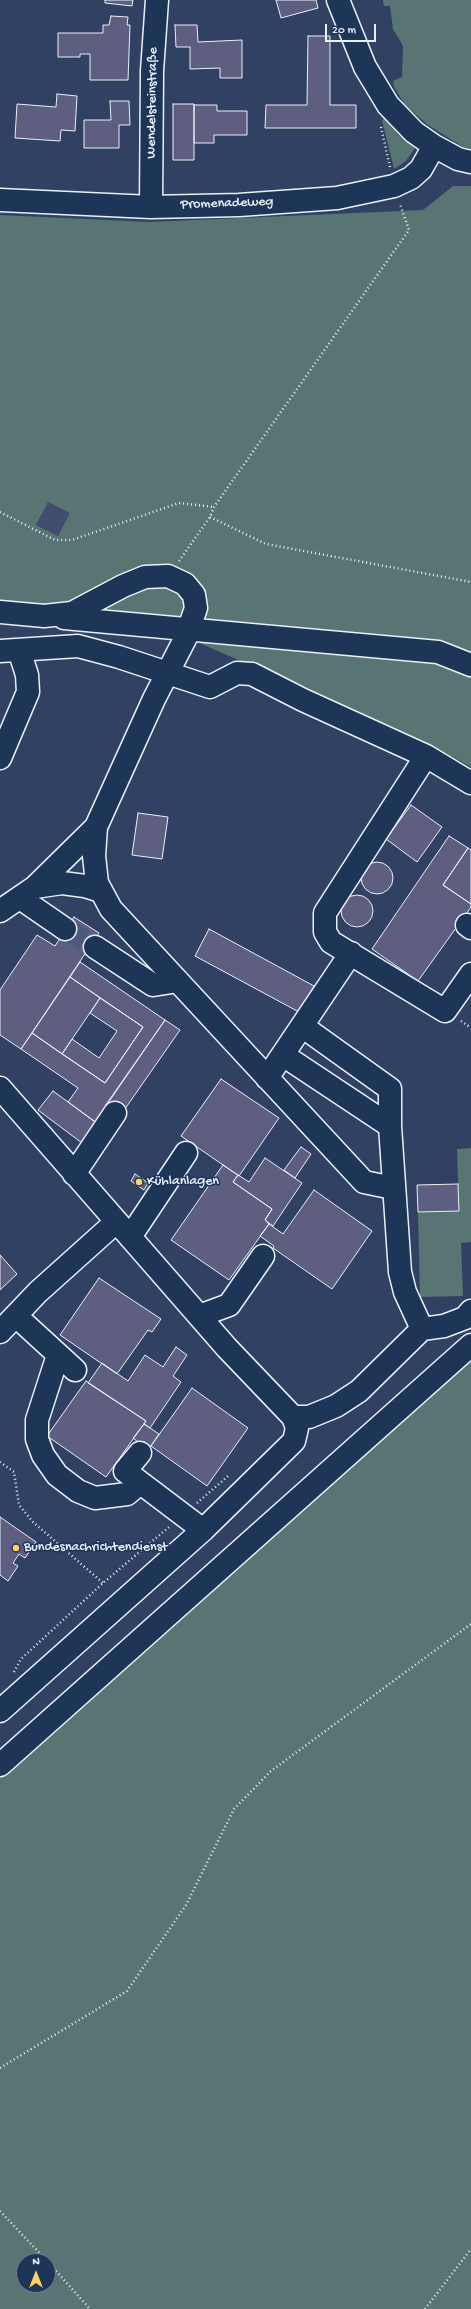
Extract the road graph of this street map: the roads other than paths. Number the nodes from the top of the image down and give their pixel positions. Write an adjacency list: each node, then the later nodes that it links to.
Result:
1 (156, 0): 6 (street, Wendelsteinstraße)
2 (338, 0): 3 (street)
3 (434, 146): 4 (street); 6 (street, Promenadeweg)
4 (471, 162)
5 (0, 200): 6 (street, Promenadeweg)
6 (151, 207)
7 (0, 612): 8 (street)
8 (44, 616): 9 (street); 9 (street)
9 (189, 629): 11 (street); 12 (street)
10 (10, 650): 12 (street); 14 (street)
11 (471, 665)
12 (167, 673): 13 (street); 16 (street)
13 (426, 756): 15 (street); 22 (street)
14 (0, 758)
15 (471, 783)
16 (96, 827): 17 (street); 18 (street)
17 (101, 891): 18 (street); 24 (street)
18 (27, 892): 19 (street); 20 (street)
19 (0, 911)
20 (65, 929)
21 (95, 947): 24 (street)
22 (351, 953): 23 (street); 25 (street)
23 (471, 974)
24 (178, 982): 28 (street)
25 (302, 1026): 26 (street); 32 (street)
26 (283, 1054): 27 (street); 28 (street)
27 (307, 1071): 30 (street); 32 (street)
28 (267, 1078): 30 (street)
29 (0, 1088): 34 (street)
30 (290, 1102): 35 (street)
31 (115, 1113): 34 (street)
32 (390, 1126): 35 (street)
33 (186, 1153): 36 (street)
34 (74, 1174): 36 (street)
35 (394, 1188): 41 (street)
36 (123, 1230): 39 (street); 40 (street)
37 (263, 1256): 40 (street)
38 (471, 1311): 41 (street)
39 (16, 1316): 42 (street); 44 (street)
40 (199, 1316): 46 (street)
41 (422, 1329): 46 (street)
42 (0, 1332)
43 (471, 1345): 51 (street)
44 (58, 1355): 45 (street); 48 (street)
45 (75, 1370)
46 (293, 1416): 49 (street)
47 (140, 1454): 48 (street)
48 (140, 1483): 49 (street)
49 (203, 1530): 50 (street)
50 (7, 1705)
51 (0, 1765)

